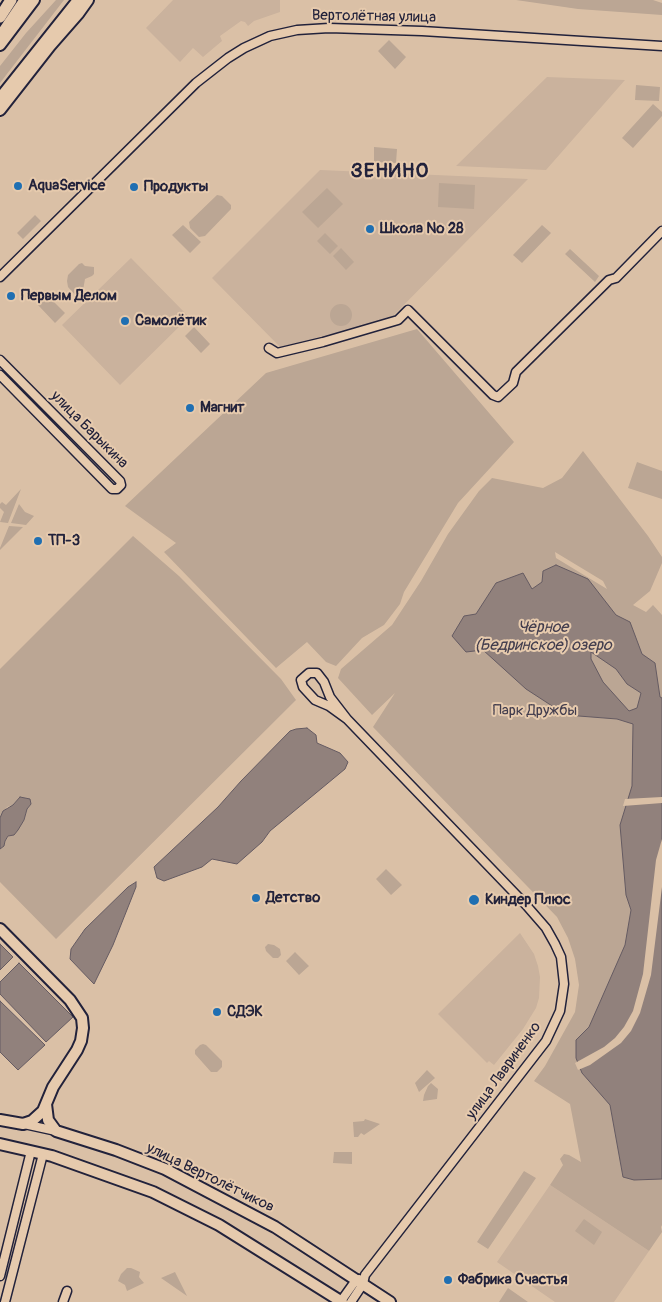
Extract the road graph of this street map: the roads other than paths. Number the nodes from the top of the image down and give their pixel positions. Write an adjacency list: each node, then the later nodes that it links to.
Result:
1 (5, 0): 7 (main road)
2 (11, 0): 8 (highway)
3 (25, 0): 9 (highway)
4 (34, 0): 10 (main road)
5 (78, 0): 12 (main road)
6 (88, 0): 13 (main road)
7 (0, 8)
8 (0, 17)
9 (0, 37)
10 (0, 45)
11 (662, 46): 15 (street, Вертолётная улица)
12 (0, 98)
13 (0, 110)
14 (662, 231): 16 (street)
15 (0, 277)
16 (269, 348)
17 (0, 360): 18 (street, улица Барыкина)
18 (0, 375)
19 (347, 719): 19 (street); 29 (street, улица Лавриненко)
20 (0, 929): 21 (main road)
21 (46, 1104): 23 (main road); 24 (main road)
22 (0, 1120): 23 (main road, улица Вертолётчиков)
23 (23, 1124): 24 (street, улица Вертолётчиков)
24 (56, 1131): 29 (main road, улица Вертолётчиков)
25 (0, 1144): 26 (main road)
26 (30, 1151): 27 (main road); 28 (street)
27 (43, 1154): 31 (street); 33 (main road)
28 (0, 1276)
29 (361, 1280): 33 (street); 34 (street); 35 (main road, улица Вертолётчиков)
30 (67, 1291): 32 (street)
31 (5, 1302)
32 (63, 1302)
33 (341, 1302)
34 (351, 1302)
35 (390, 1302)

